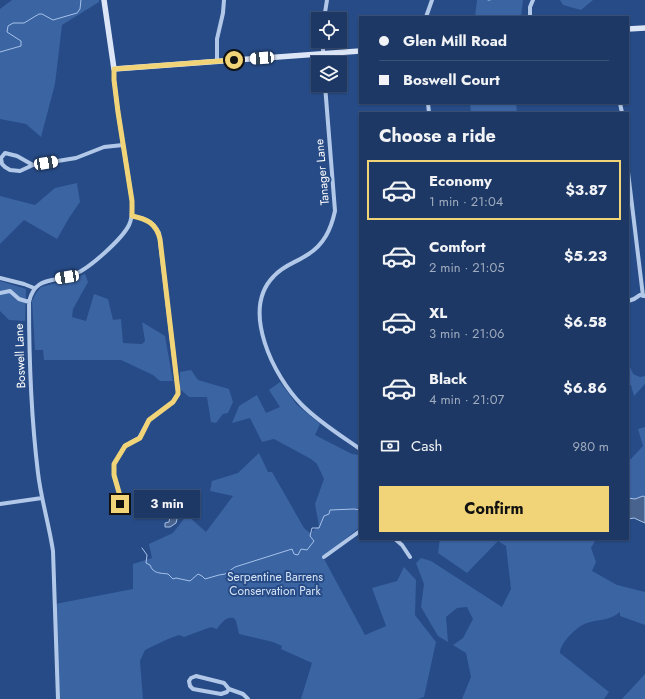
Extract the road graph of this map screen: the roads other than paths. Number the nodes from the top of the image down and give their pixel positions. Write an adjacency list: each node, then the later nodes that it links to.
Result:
1 (104, 0): 15 (main road)
2 (224, 0): 14 (street)
3 (327, 0): 6 (street)
4 (432, 0): 7 (street)
5 (533, 0): 8 (street)
6 (325, 12)
7 (426, 16)
8 (530, 16)
9 (645, 28): 10 (main road)
10 (629, 29)
11 (323, 48): 13 (street)
12 (359, 51): 13 (main road)
13 (323, 54): 14 (main road)
14 (217, 62): 15 (main road)
15 (114, 69): 17 (street)
16 (326, 92): 27 (street, Tanager Lane)
17 (123, 145): 18 (street); 20 (street)
18 (33, 165): 18 (street)
19 (629, 180): 24 (street)
20 (132, 216): 22 (street); 30 (street)
21 (0, 278): 22 (street)
22 (34, 288): 26 (street, Boswell Lane)
23 (0, 293): 26 (street)
24 (644, 296): 25 (street)
25 (629, 301)
26 (29, 302): 28 (street, Boswell Lane)
27 (359, 448)
28 (42, 498): 29 (street); 36 (street, Boswell Lane)
29 (0, 504)
30 (120, 504)
31 (359, 532): 33 (street)
32 (396, 540): 34 (street)
33 (324, 557)
34 (410, 557)
35 (229, 689): 35 (street); 37 (street)
36 (58, 699)
37 (248, 699)

